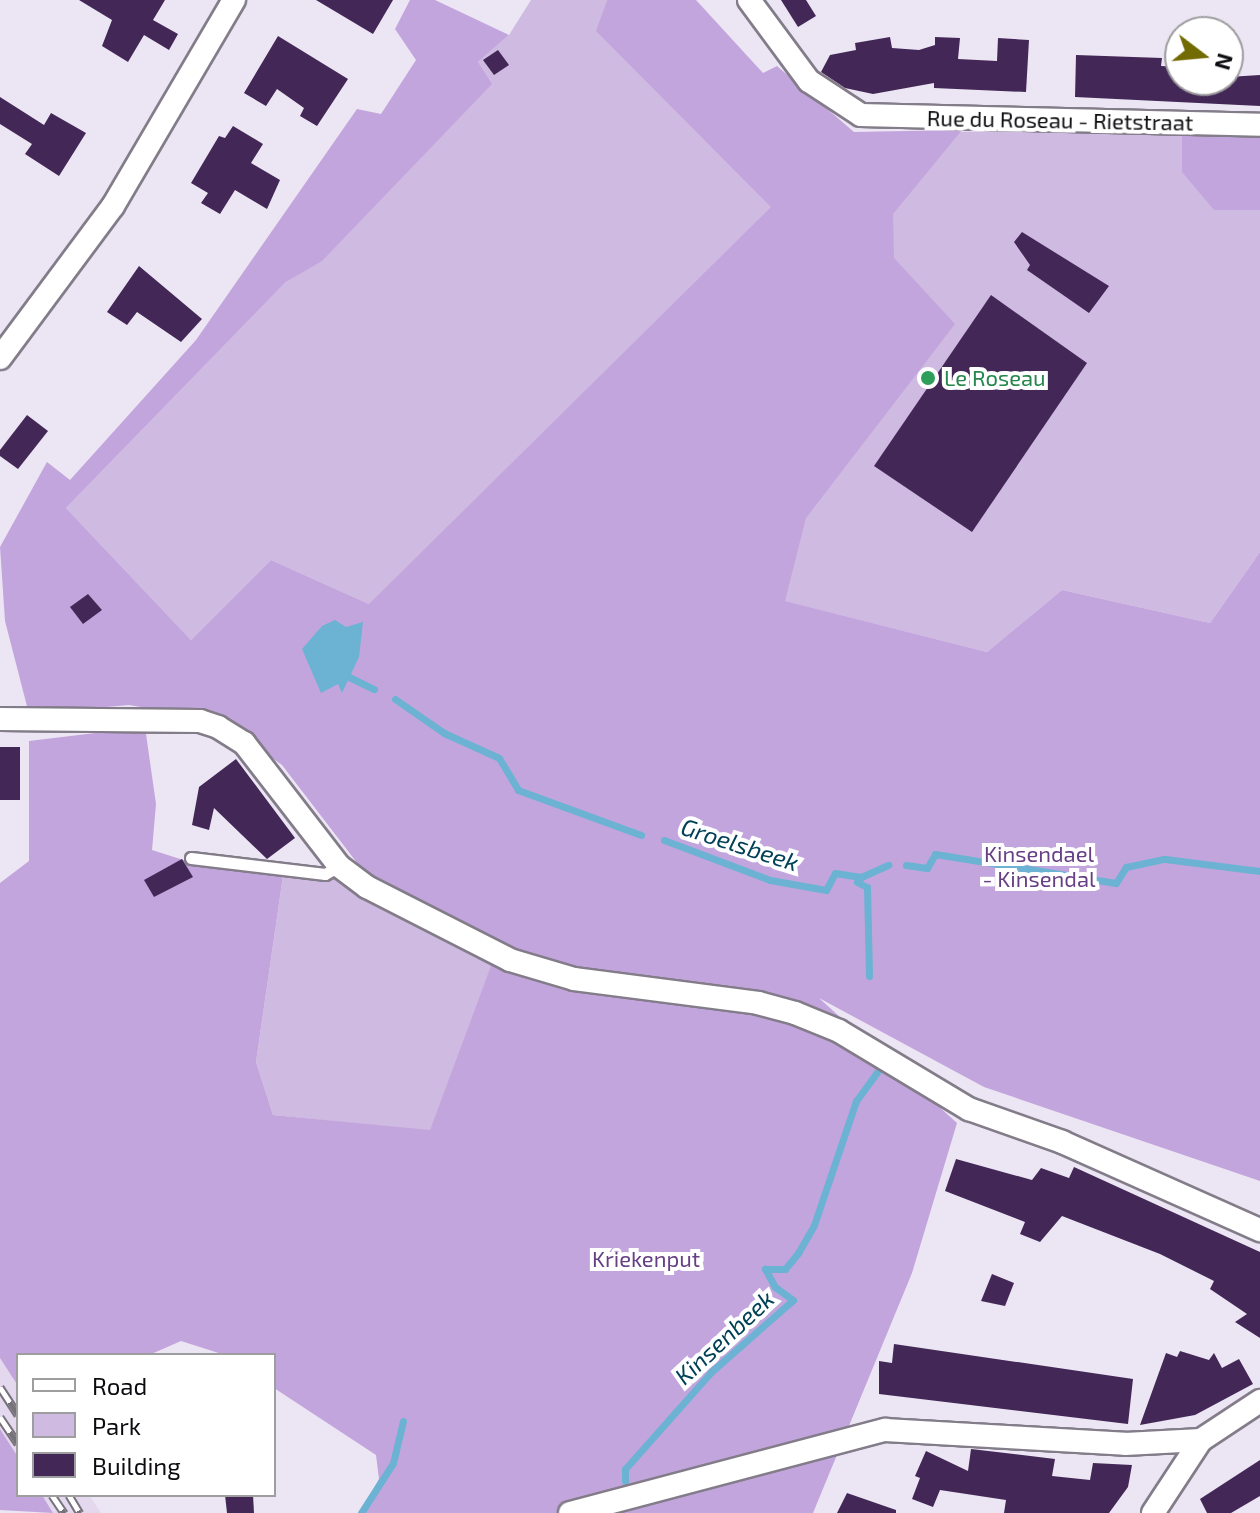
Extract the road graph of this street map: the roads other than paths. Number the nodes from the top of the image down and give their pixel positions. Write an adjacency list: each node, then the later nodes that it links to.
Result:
1 (234, 0): 4 (street)
2 (749, 0): 3 (street, Rue du Roseau - Rietstraat)
3 (1260, 125)
4 (0, 358)
5 (0, 719): 7 (street)
6 (191, 858): 7 (lane)
7 (339, 866): 8 (street)
8 (1260, 1230)
9 (1260, 1401): 10 (street)
10 (1201, 1440): 11 (street); 12 (street)
11 (570, 1513)
12 (1153, 1513)

